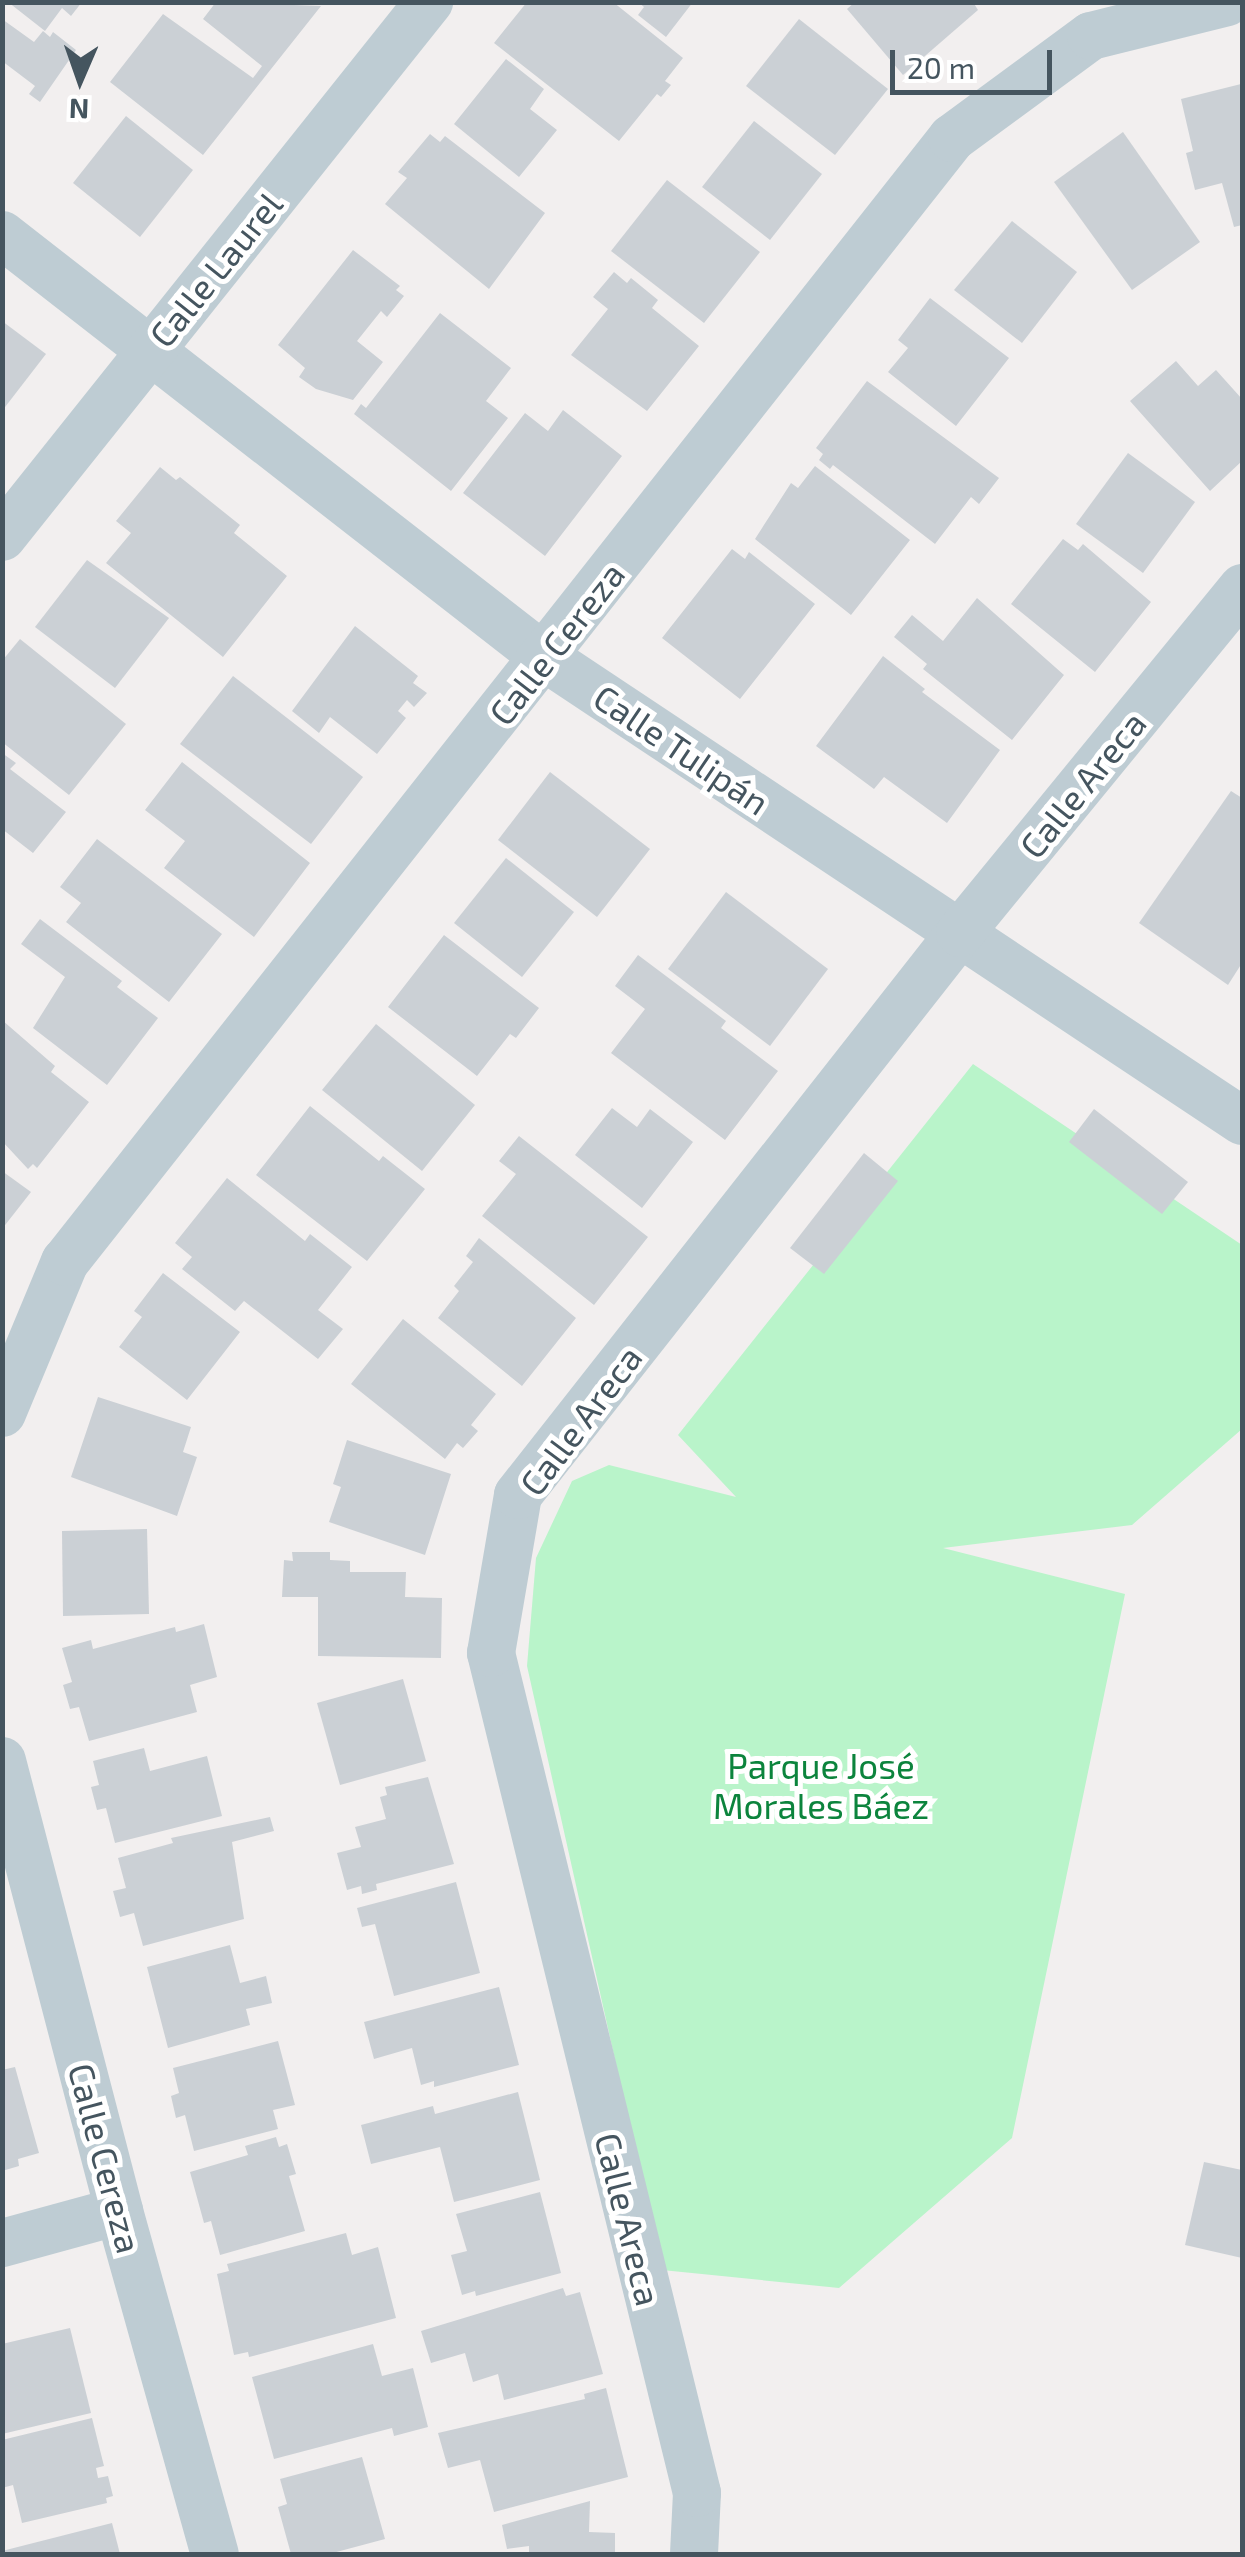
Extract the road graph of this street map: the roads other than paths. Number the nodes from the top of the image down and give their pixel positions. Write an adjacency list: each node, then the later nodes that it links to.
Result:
1 (429, 2): 4 (street, Calle Laurel)
2 (1227, 2): 7 (street, Calle Cereza)
3 (2, 235): 4 (street, Calle Tulipán)
4 (150, 350): 5 (street, Calle Laurel); 7 (street, Calle Tulipán)
5 (2, 537)
6 (1242, 588): 8 (street, Calle Areca)
7 (544, 657): 8 (street, Calle Tulipán); 10 (street, Calle Cereza)
8 (960, 933): 9 (street, Calle Tulipán); 15 (street, Calle Areca)
9 (1242, 1121)
10 (2, 1413)
11 (2, 1761): 12 (street, Calle Cereza)
12 (118, 2211): 13 (street); 14 (street, Calle Cereza)
13 (2, 2242)
14 (215, 2554)
15 (694, 2554)

